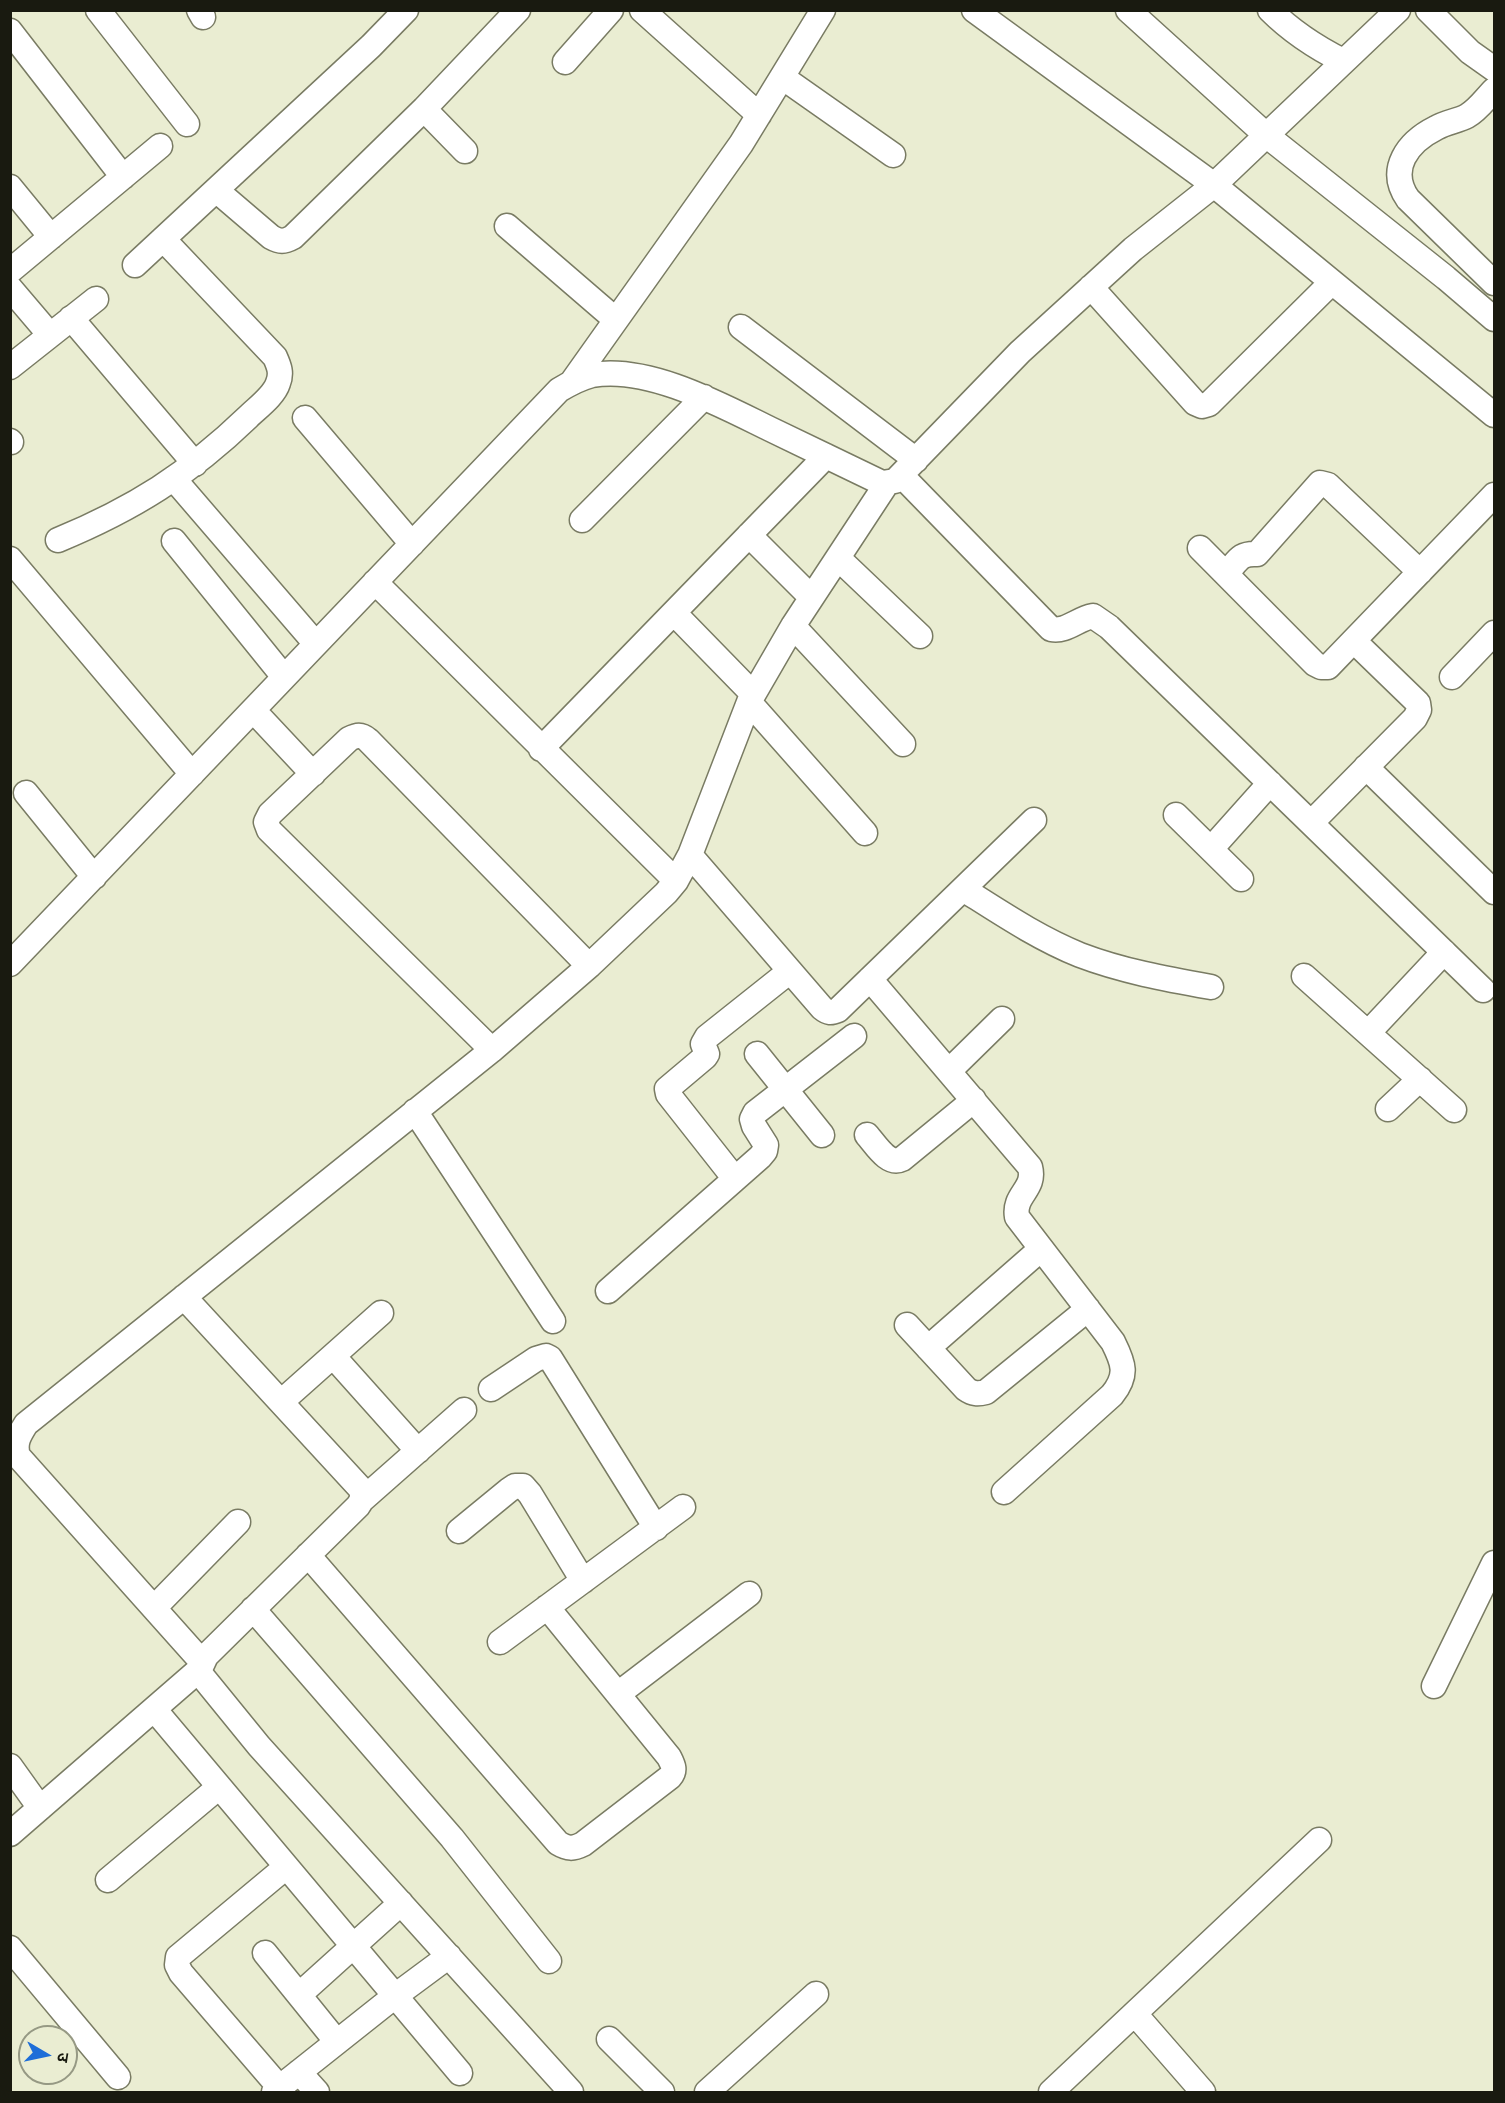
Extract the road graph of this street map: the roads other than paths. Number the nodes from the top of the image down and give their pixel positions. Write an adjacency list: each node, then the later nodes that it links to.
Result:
1 (98, 10): 20 (street)
2 (406, 10): 28 (street)
3 (518, 10): 18 (street)
4 (611, 10): 14 (street)
5 (642, 10): 19 (street)
6 (823, 10): 16 (street)
7 (974, 10): 26 (street)
8 (1128, 10): 21 (street)
9 (1270, 10): 13 (street)
10 (1398, 10): 13 (street)
11 (1428, 10): 15 (street)
12 (11, 32): 25 (street)
13 (1343, 61): 21 (street)
14 (565, 62)
15 (1494, 69)
16 (782, 77): 19 (street); 24 (street)
17 (1494, 90): 35 (street)
18 (424, 109): 23 (street); 28 (street)
19 (759, 115): 41 (street)
20 (187, 124)
21 (1266, 135): 26 (street); 39 (street)
22 (160, 146): 25 (street)
23 (465, 151)
24 (893, 155)
25 (123, 177): 30 (street)
26 (1214, 185): 34 (street); 36 (street)
27 (10, 187): 30 (street)
28 (216, 190): 31 (street)
29 (507, 226): 41 (street)
30 (51, 237): 33 (street)
31 (163, 239): 32 (street); 50 (street)
32 (135, 265)
33 (10, 271)
34 (1332, 282): 36 (street); 47 (street)
35 (1494, 283)
36 (1091, 287): 51 (street)
37 (11, 288): 43 (street)
38 (96, 299): 40 (street)
39 (1494, 316)
40 (71, 318): 43 (street); 50 (street)
41 (616, 320): 45 (street)
42 (741, 327): 51 (street)
43 (50, 335): 44 (street)
44 (10, 367)
45 (572, 382): 46 (street); 58 (street)
46 (704, 397): 49 (street); 54 (street)
47 (1494, 415)
48 (305, 418): 58 (street)
49 (826, 456): 51 (street); 55 (street)
50 (195, 464): 52 (street)
51 (901, 472): 60 (street); 81 (street)
52 (174, 479): 56 (street); 71 (street)
53 (1494, 495): 62 (street)
54 (582, 520)
55 (749, 536): 65 (street); 66 (street)
56 (58, 540)
57 (174, 541): 72 (street)
58 (412, 544): 64 (street)
59 (1200, 548): 63 (street)
60 (838, 558): 65 (street); 69 (street)
61 (13, 567): 79 (street)
62 (1420, 572): 63 (street); 70 (street)
63 (1226, 574): 70 (street)
64 (375, 582): 71 (street); 77 (street)
65 (811, 597): 67 (street)
66 (674, 613): 74 (street); 77 (street)
67 (793, 626): 74 (street); 76 (street)
68 (1494, 633): 73 (street)
69 (920, 636)
70 (1354, 641): 78 (street)
71 (316, 644): 72 (street)
72 (284, 677): 75 (street)
73 (1452, 677)
74 (751, 698): 86 (street); 88 (street)
75 (253, 710): 79 (street); 80 (street)
76 (903, 744)
77 (542, 749): 91 (street)
78 (1366, 767): 85 (street); 93 (street)
79 (192, 774): 89 (street)
80 (313, 774): 96 (street); 105 (street)
81 (1270, 783): 85 (street); 87 (street)
82 (26, 793): 89 (street)
83 (1176, 815): 87 (street)
84 (1034, 820): 92 (street)
85 (1311, 823): 94 (street)
86 (865, 833)
87 (1211, 849): 90 (street)
88 (690, 855): 91 (street); 97 (street)
89 (94, 877): 95 (street)
90 (1241, 879)
91 (676, 881): 96 (street)
92 (963, 889): 99 (street); 100 (street)
93 (1494, 892)
94 (1444, 952): 101 (street); 103 (street)
95 (10, 964)
96 (589, 966): 105 (street)
97 (790, 971): 99 (street); 116 (street)
98 (1304, 976): 103 (street)
99 (870, 979): 107 (street)
100 (1210, 987)
101 (1483, 990)
102 (1002, 1019): 107 (street)
103 (1368, 1033): 108 (street)
104 (854, 1036): 109 (street)
105 (492, 1050): 113 (street)
106 (757, 1054): 109 (street)
107 (949, 1071): 110 (street)
108 (1420, 1079): 111 (street); 112 (street)
109 (786, 1090): 115 (street); 116 (street)
110 (974, 1100): 114 (street); 117 (street)
111 (1388, 1109)
112 (1454, 1110)
113 (415, 1111): 119 (street); 122 (street)
114 (867, 1134)
115 (822, 1135)
116 (735, 1179): 118 (street)
117 (1041, 1249): 120 (street); 124 (street)
118 (608, 1291)
119 (184, 1297): 127 (street); 141 (street)
120 (1088, 1309): 124 (street); 130 (street)
121 (381, 1313): 125 (street)
122 (553, 1321)
123 (907, 1325): 124 (street)
124 (928, 1348)
125 (333, 1356): 127 (street); 129 (street)
126 (491, 1389): 134 (street)
127 (281, 1402): 131 (street)
128 (464, 1410): 129 (street)
129 (418, 1451): 131 (street)
130 (1004, 1492)
131 (362, 1500): 136 (street)
132 (683, 1508): 134 (street)
133 (238, 1522): 141 (street)
134 (656, 1528): 138 (street)
135 (459, 1531): 138 (street)
136 (308, 1555): 142 (street); 146 (street)
137 (1494, 1563): 145 (street)
138 (583, 1581): 140 (street)
139 (749, 1594): 146 (street)
140 (547, 1607): 143 (street); 146 (street)
141 (154, 1608): 144 (street)
142 (253, 1609): 144 (street); 160 (street)
143 (500, 1642)
144 (201, 1665): 147 (street); 155 (street)
145 (1434, 1686)
146 (618, 1695)
147 (154, 1709): 149 (street); 150 (street)
148 (10, 1766): 150 (street)
149 (219, 1787): 153 (street); 154 (street)
150 (40, 1808): 151 (street)
151 (10, 1834)
152 (1319, 1840): 164 (street)
153 (286, 1867): 156 (street); 171 (street)
154 (108, 1880)
155 (401, 1903): 156 (street); 159 (street)
156 (353, 1945): 162 (street); 163 (street)
157 (10, 1948): 169 (street)
158 (265, 1953): 162 (street)
159 (449, 1956): 163 (street); 173 (street)
160 (549, 1960)
161 (816, 1994): 175 (street)
162 (299, 1995): 166 (street)
163 (395, 1996): 166 (street); 168 (street)
164 (1135, 2014): 170 (street); 176 (street)
165 (609, 2039): 174 (street)
166 (337, 2042): 167 (street)
167 (299, 2072): 171 (street); 172 (street)
168 (460, 2073)
169 (118, 2077)
170 (1066, 2088)
171 (277, 2090)
172 (317, 2092)
173 (572, 2092)
174 (662, 2092)
175 (707, 2092)
176 (1203, 2092)

